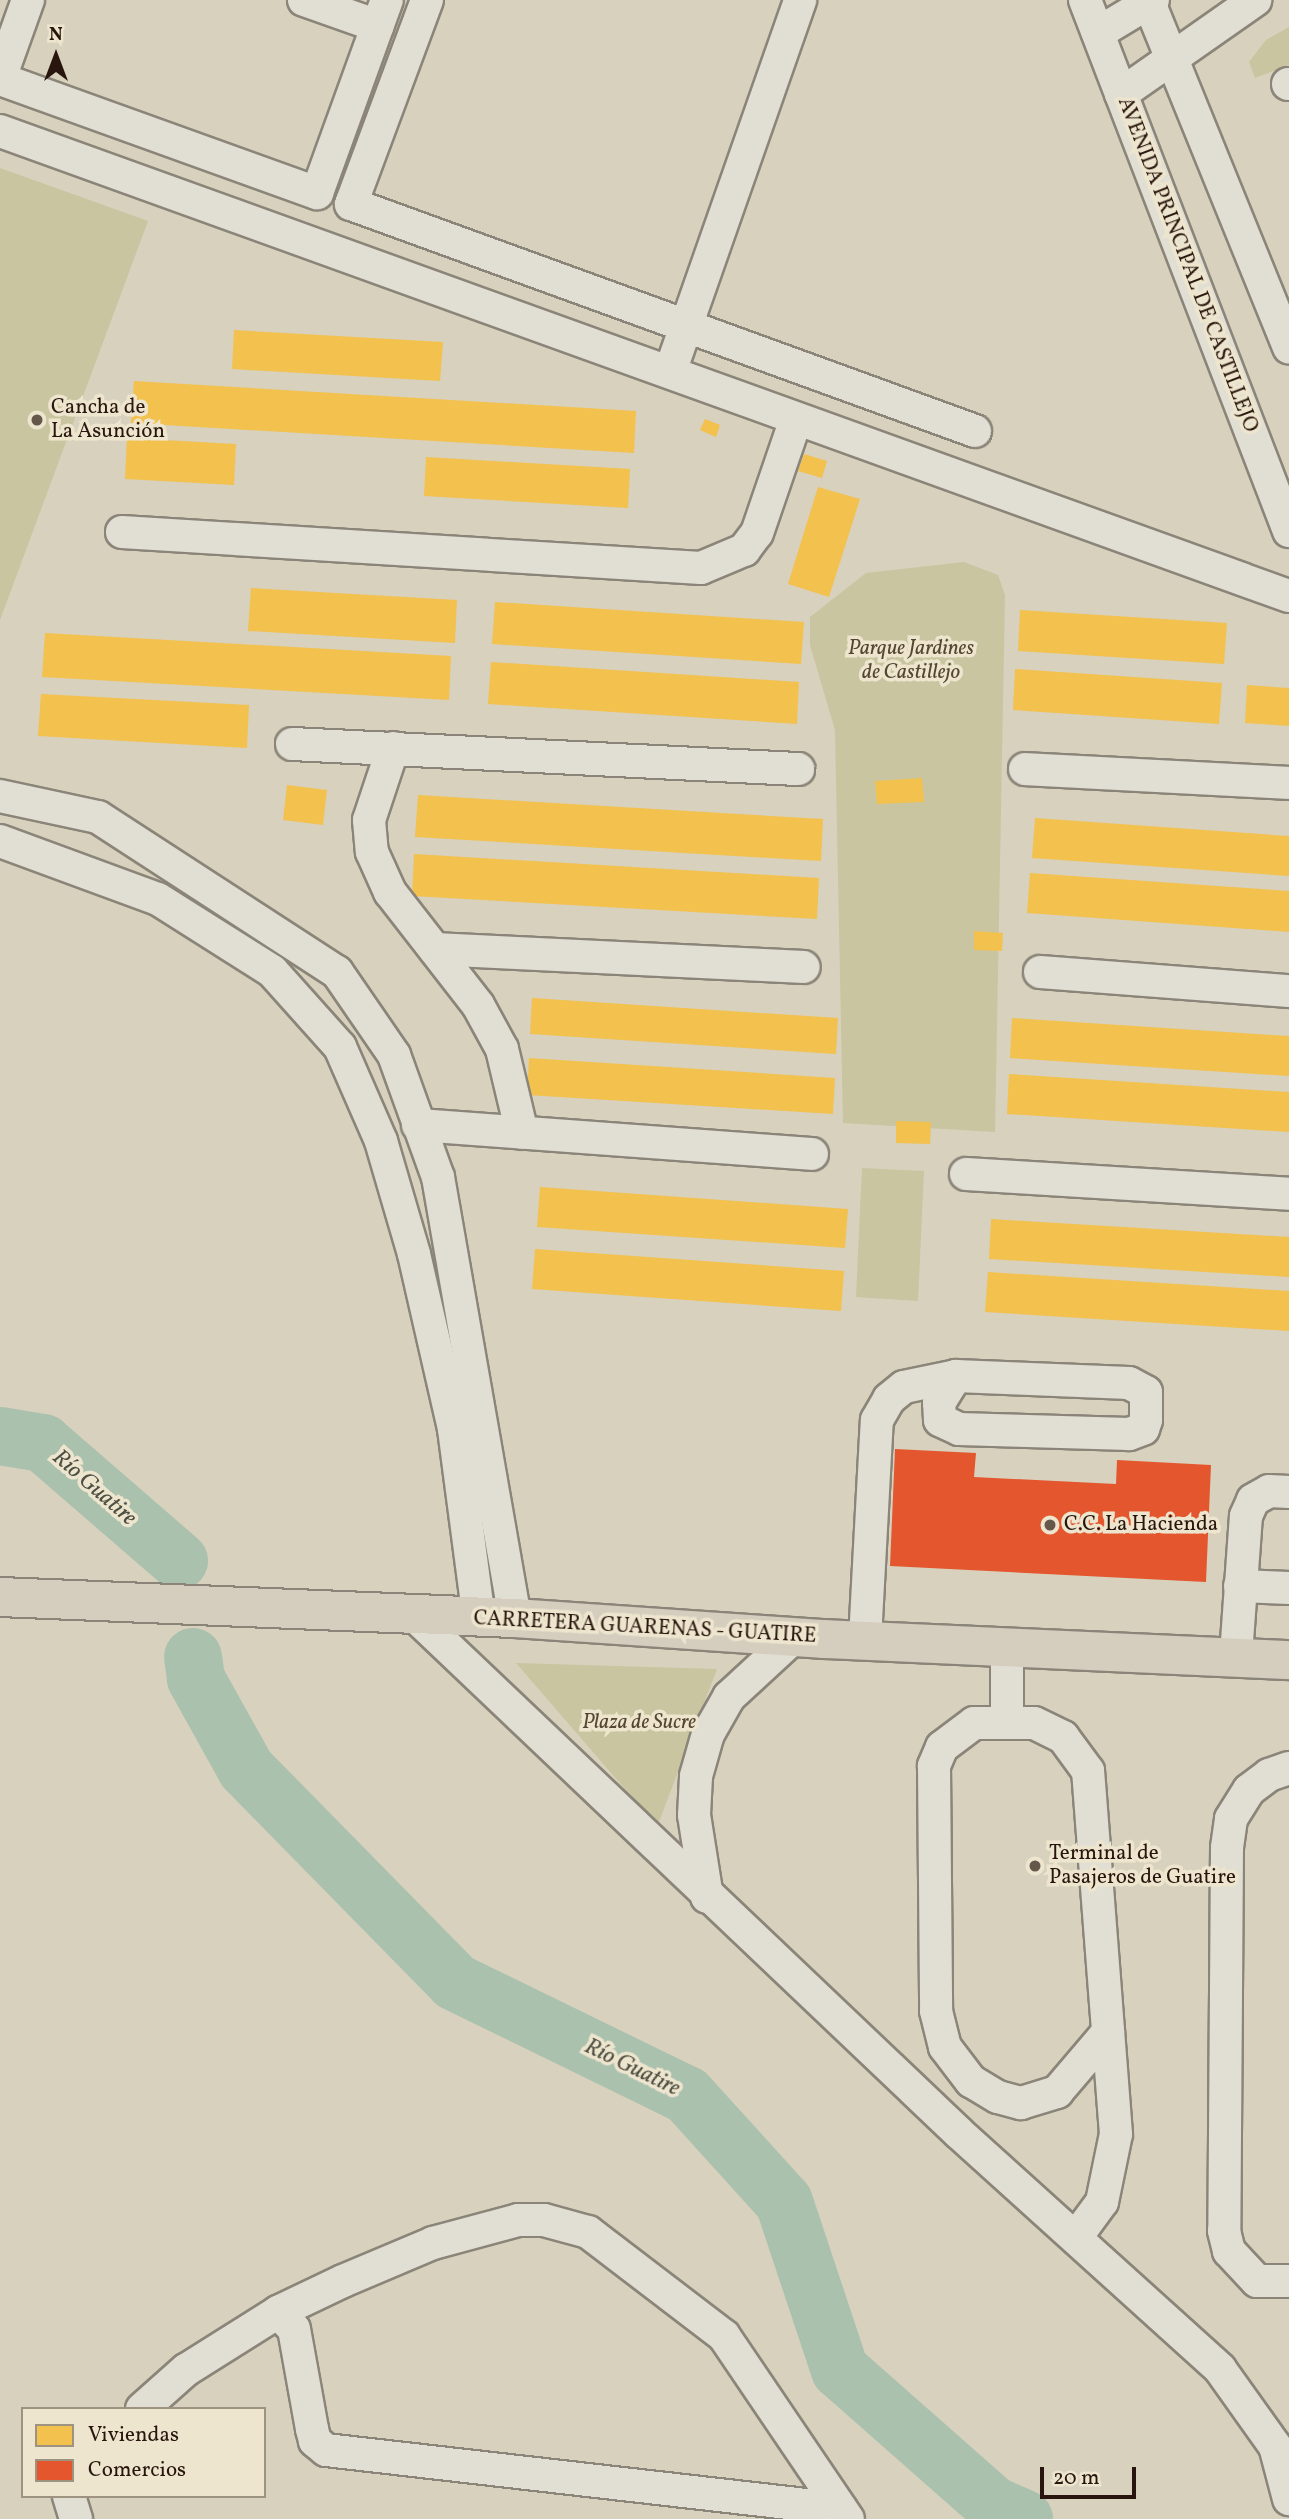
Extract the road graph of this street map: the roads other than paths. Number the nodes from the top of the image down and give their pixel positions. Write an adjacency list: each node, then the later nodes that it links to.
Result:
1 (28, 0): 11 (street)
2 (303, 0): 8 (street)
3 (427, 0): 18 (street)
4 (800, 0): 18 (street)
5 (1085, 0): 9 (street, AVENIDA PRINCIPAL DE CASTILLEJO)
6 (1255, 0): 10 (street)
7 (1150, 1): 9 (street); 10 (street)
8 (383, 13): 15 (street)
9 (1098, 33): 12 (street, AVENIDA PRINCIPAL DE CASTILLEJO)
10 (1172, 61): 12 (street); 19 (street)
11 (0, 78): 13 (street)
12 (1121, 94): 23 (street, AVENIDA PRINCIPAL DE CASTILLEJO)
13 (138, 128): 15 (street); 16 (street)
14 (0, 131): 16 (street)
15 (181, 144): 17 (street)
16 (121, 173): 17 (street)
17 (165, 189): 20 (street)
18 (687, 325): 20 (street); 22 (street)
19 (1289, 348)
20 (670, 372): 21 (street)
21 (796, 419): 24 (street); 25 (street)
22 (975, 431)
23 (1289, 531)
24 (122, 533)
25 (1289, 596)
26 (292, 744): 27 (street)
27 (393, 748): 28 (street); 33 (street)
28 (798, 769)
29 (1026, 769): 30 (street)
30 (1289, 783)
31 (0, 796): 37 (street)
32 (0, 841): 48 (street)
33 (435, 949): 34 (street); 38 (street)
34 (804, 967)
35 (1040, 972): 36 (street)
36 (1289, 991)
37 (418, 1125): 38 (street); 48 (street)
38 (522, 1133): 39 (street)
39 (812, 1154)
40 (966, 1174): 41 (street)
41 (1289, 1194)
42 (957, 1376): 42 (street); 50 (street)
43 (1289, 1492): 44 (street)
44 (1240, 1586): 45 (street); 52 (street)
45 (1289, 1588)
46 (0, 1597): 47 (main road, CARRETERA GUARENAS - GUATIRE)
47 (415, 1616): 48 (main road, CARRETERA GUARENAS - GUATIRE); 56 (street)
48 (497, 1618): 49 (main road, CARRETERA GUARENAS - GUATIRE)
49 (795, 1636): 50 (main road, CARRETERA GUARENAS - GUATIRE); 56 (street)
50 (865, 1639): 51 (main road, CARRETERA GUARENAS - GUATIRE)
51 (1007, 1646): 52 (main road, CARRETERA GUARENAS - GUATIRE); 54 (street)
52 (1236, 1655): 53 (main road, CARRETERA GUARENAS - GUATIRE)
53 (1289, 1660)
54 (1007, 1721): 57 (street); 58 (street)
55 (1289, 1769): 61 (street)
56 (707, 1897): 59 (street)
57 (1108, 2032): 58 (street); 60 (street)
58 (998, 2097): 59 (street)
59 (959, 2133): 60 (street)
60 (1077, 2236): 65 (street)
61 (1289, 2281)
62 (278, 2312): 63 (street); 66 (street); 66 (street)
63 (144, 2407)
64 (70, 2498): 67 (street)
65 (1289, 2499)
66 (844, 2514)
67 (76, 2519)

